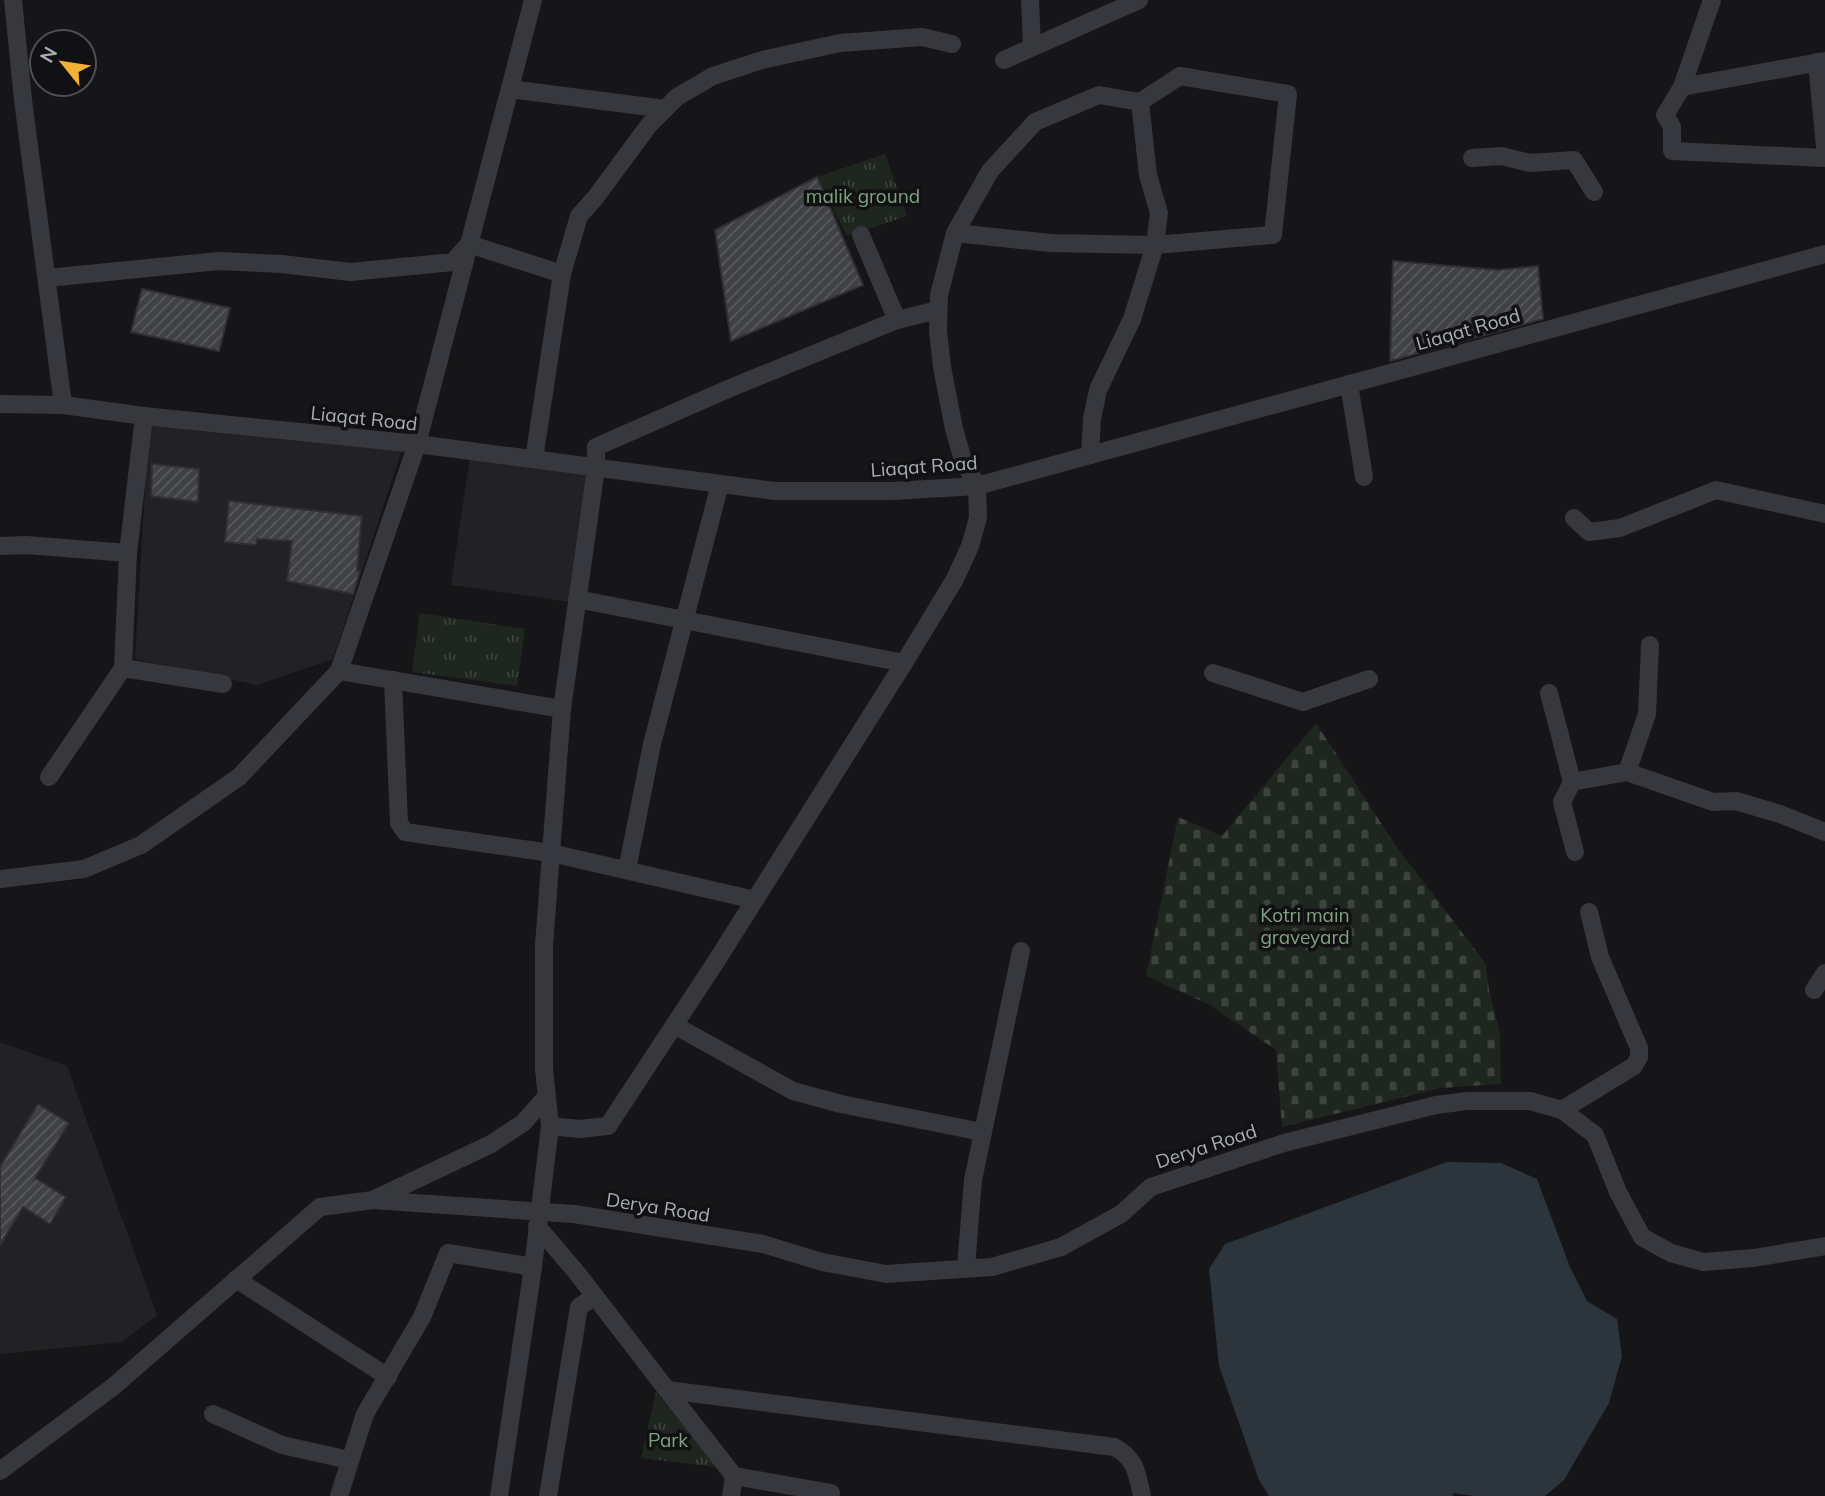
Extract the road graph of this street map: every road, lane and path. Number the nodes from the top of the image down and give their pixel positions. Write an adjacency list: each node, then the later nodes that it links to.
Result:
1 (13, 0): 24 (street)
2 (533, 0): 11 (street)
3 (1030, 0): 7 (street)
4 (1139, 0): 7 (street)
5 (1712, 0): 10 (street)
6 (952, 44): 13 (street)
7 (1032, 47): 8 (street)
8 (1004, 60)
9 (1821, 61): 10 (street); 14 (street)
10 (1682, 87): 16 (street)
11 (510, 89): 13 (street); 20 (street)
12 (1140, 102): 18 (street); 21 (street); 21 (street)
13 (665, 109): 23 (street)
14 (1825, 146)
15 (1472, 158): 17 (street)
16 (1825, 158)
17 (1594, 192)
18 (955, 233): 21 (street); 25 (street)
19 (861, 235): 26 (street)
20 (469, 244): 23 (street); 24 (street); 31 (street)
21 (1154, 245): 32 (street)
22 (1825, 254): 27 (street, Liaqat Road)
23 (562, 274): 33 (street)
24 (47, 278): 29 (street)
25 (938, 310): 26 (street); 37 (street)
26 (897, 320): 34 (street)
27 (1349, 384): 32 (street, Liaqat Road); 35 (street)
28 (0, 404): 29 (street, Liaqat Road)
29 (63, 405): 30 (street, Liaqat Road)
30 (144, 416): 31 (street, Liaqat Road); 41 (street)
31 (417, 444): 33 (street, Liaqat Road); 47 (street)
32 (1090, 455): 37 (street, Liaqat Road)
33 (534, 459): 34 (street, Liaqat Road)
34 (596, 468): 36 (street, Liaqat Road); 42 (street)
35 (1364, 477)
36 (720, 484): 37 (street, Liaqat Road); 43 (street)
37 (977, 486): 45 (street)
38 (1825, 514): 39 (street)
39 (1574, 518)
40 (0, 546): 41 (street)
41 (128, 553): 46 (street)
42 (577, 599): 43 (street); 53 (street)
43 (684, 621): 45 (street); 60 (street)
44 (1650, 645): 54 (street)
45 (904, 663): 62 (street)
46 (123, 668): 51 (street); 55 (street)
47 (339, 671): 50 (street); 61 (street)
48 (1213, 673): 49 (street)
49 (1369, 679)
50 (393, 680): 53 (street); 59 (street)
51 (223, 684)
52 (1549, 692): 56 (street)
53 (562, 709): 59 (street)
54 (1627, 772): 56 (street); 57 (street)
55 (49, 777)
56 (1572, 782): 58 (street)
57 (1825, 832)
58 (1575, 852)
59 (551, 853): 60 (street); 68 (street)
60 (627, 870): 62 (street)
61 (0, 878)
62 (755, 900): 67 (street)
63 (1589, 912): 69 (street)
64 (1021, 951): 71 (street)
65 (1825, 973): 66 (street)
66 (1814, 990)
67 (674, 1025): 70 (street); 71 (street)
68 (547, 1096): 70 (street); 72 (street)
69 (1562, 1111): 74 (street, Derya Road); 76 (street, Derya Road)
70 (550, 1126): 73 (street)
71 (982, 1132): 76 (street)
72 (373, 1200): 73 (street, Derya Road); 77 (street)
73 (538, 1219): 75 (street); 76 (street, Derya Road); 78 (street)
74 (1825, 1246)
75 (533, 1267): 79 (street); 86 (street)
76 (966, 1267)
77 (236, 1279): 79 (street); 83 (street)
78 (595, 1296): 80 (street); 87 (street)
79 (388, 1377): 82 (street)
80 (667, 1390): 84 (street); 90 (street)
81 (213, 1414): 82 (street)
82 (349, 1460): 85 (street)
83 (0, 1471)
84 (734, 1476): 88 (street); 89 (street)
85 (340, 1496)
86 (499, 1496)
87 (548, 1496)
88 (731, 1496)
89 (830, 1496)
90 (1142, 1496)

